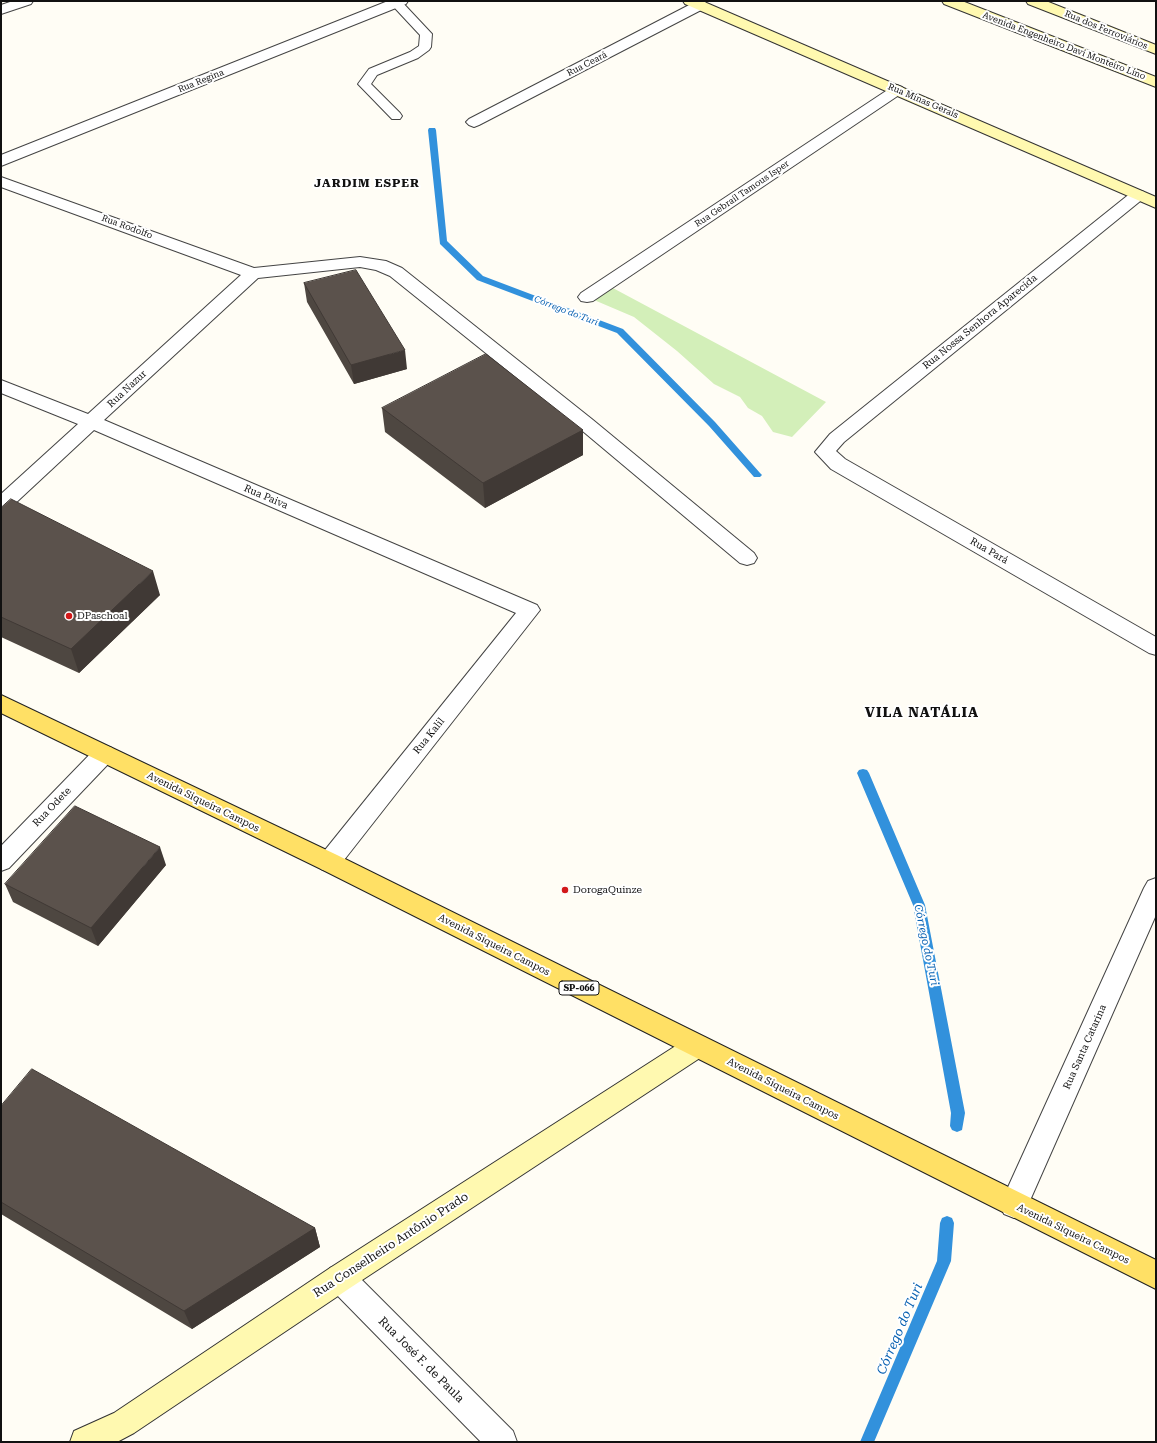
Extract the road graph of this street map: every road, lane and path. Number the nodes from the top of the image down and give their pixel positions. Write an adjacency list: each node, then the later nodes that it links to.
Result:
1 (26, 1): 6 (street)
2 (949, 1): 8 (street, Avenida Engenheiro Davi Monteiro Lino)
3 (1033, 1): 7 (street, Rua dos Ferroviários)
4 (398, 2): 10 (lane); 12 (street, Rua Regina)
5 (695, 3): 9 (street, Rua Minas Gerais); 11 (street, Rua Ceará)
6 (1, 10)
7 (1156, 50)
8 (1156, 82)
9 (897, 90): 14 (street, Rua Minas Gerais); 17 (street, Rua Gebrail Tamous Isper)
10 (396, 116)
11 (474, 122)
12 (1, 161)
13 (1, 182): 16 (street, Rua Rodolfo)
14 (1138, 195): 15 (street, Rua Minas Gerais); 20 (street, Rua Nossa Senhora Aparecida)
15 (1156, 203)
16 (253, 273): 19 (street, Rua Nazur); 22 (street)
17 (587, 297)
18 (1, 386): 19 (street, Rua Paiva)
19 (91, 422): 21 (street, Rua Nazur); 23 (street, Rua Paiva)
20 (825, 452): 24 (street, Rua Pará)
21 (1, 505)
22 (747, 558)
23 (530, 610): 28 (street, Rua Kalil)
24 (1156, 647)
25 (1, 703): 26 (main road, Avenida Siqueira Campos / SP-066)
26 (104, 754): 27 (street, Rua Odete); 28 (main road, Avenida Siqueira Campos / SP-066)
27 (1, 861)
28 (329, 862): 30 (main road, Avenida Siqueira Campos / SP-066)
29 (1156, 888): 31 (street, Rua Santa Catarina)
30 (697, 1046): 31 (main road, Avenida Siqueira Campos / SP-066); 33 (street, Rua Conselheiro Antônio Prado)
31 (1014, 1205): 32 (main road, Avenida Siqueira Campos / SP-066)
32 (1156, 1276)
33 (340, 1278): 34 (street, Rua Conselheiro Antônio Prado); 35 (street, Rua José F. de Paula)
34 (85, 1442)
35 (502, 1442)

